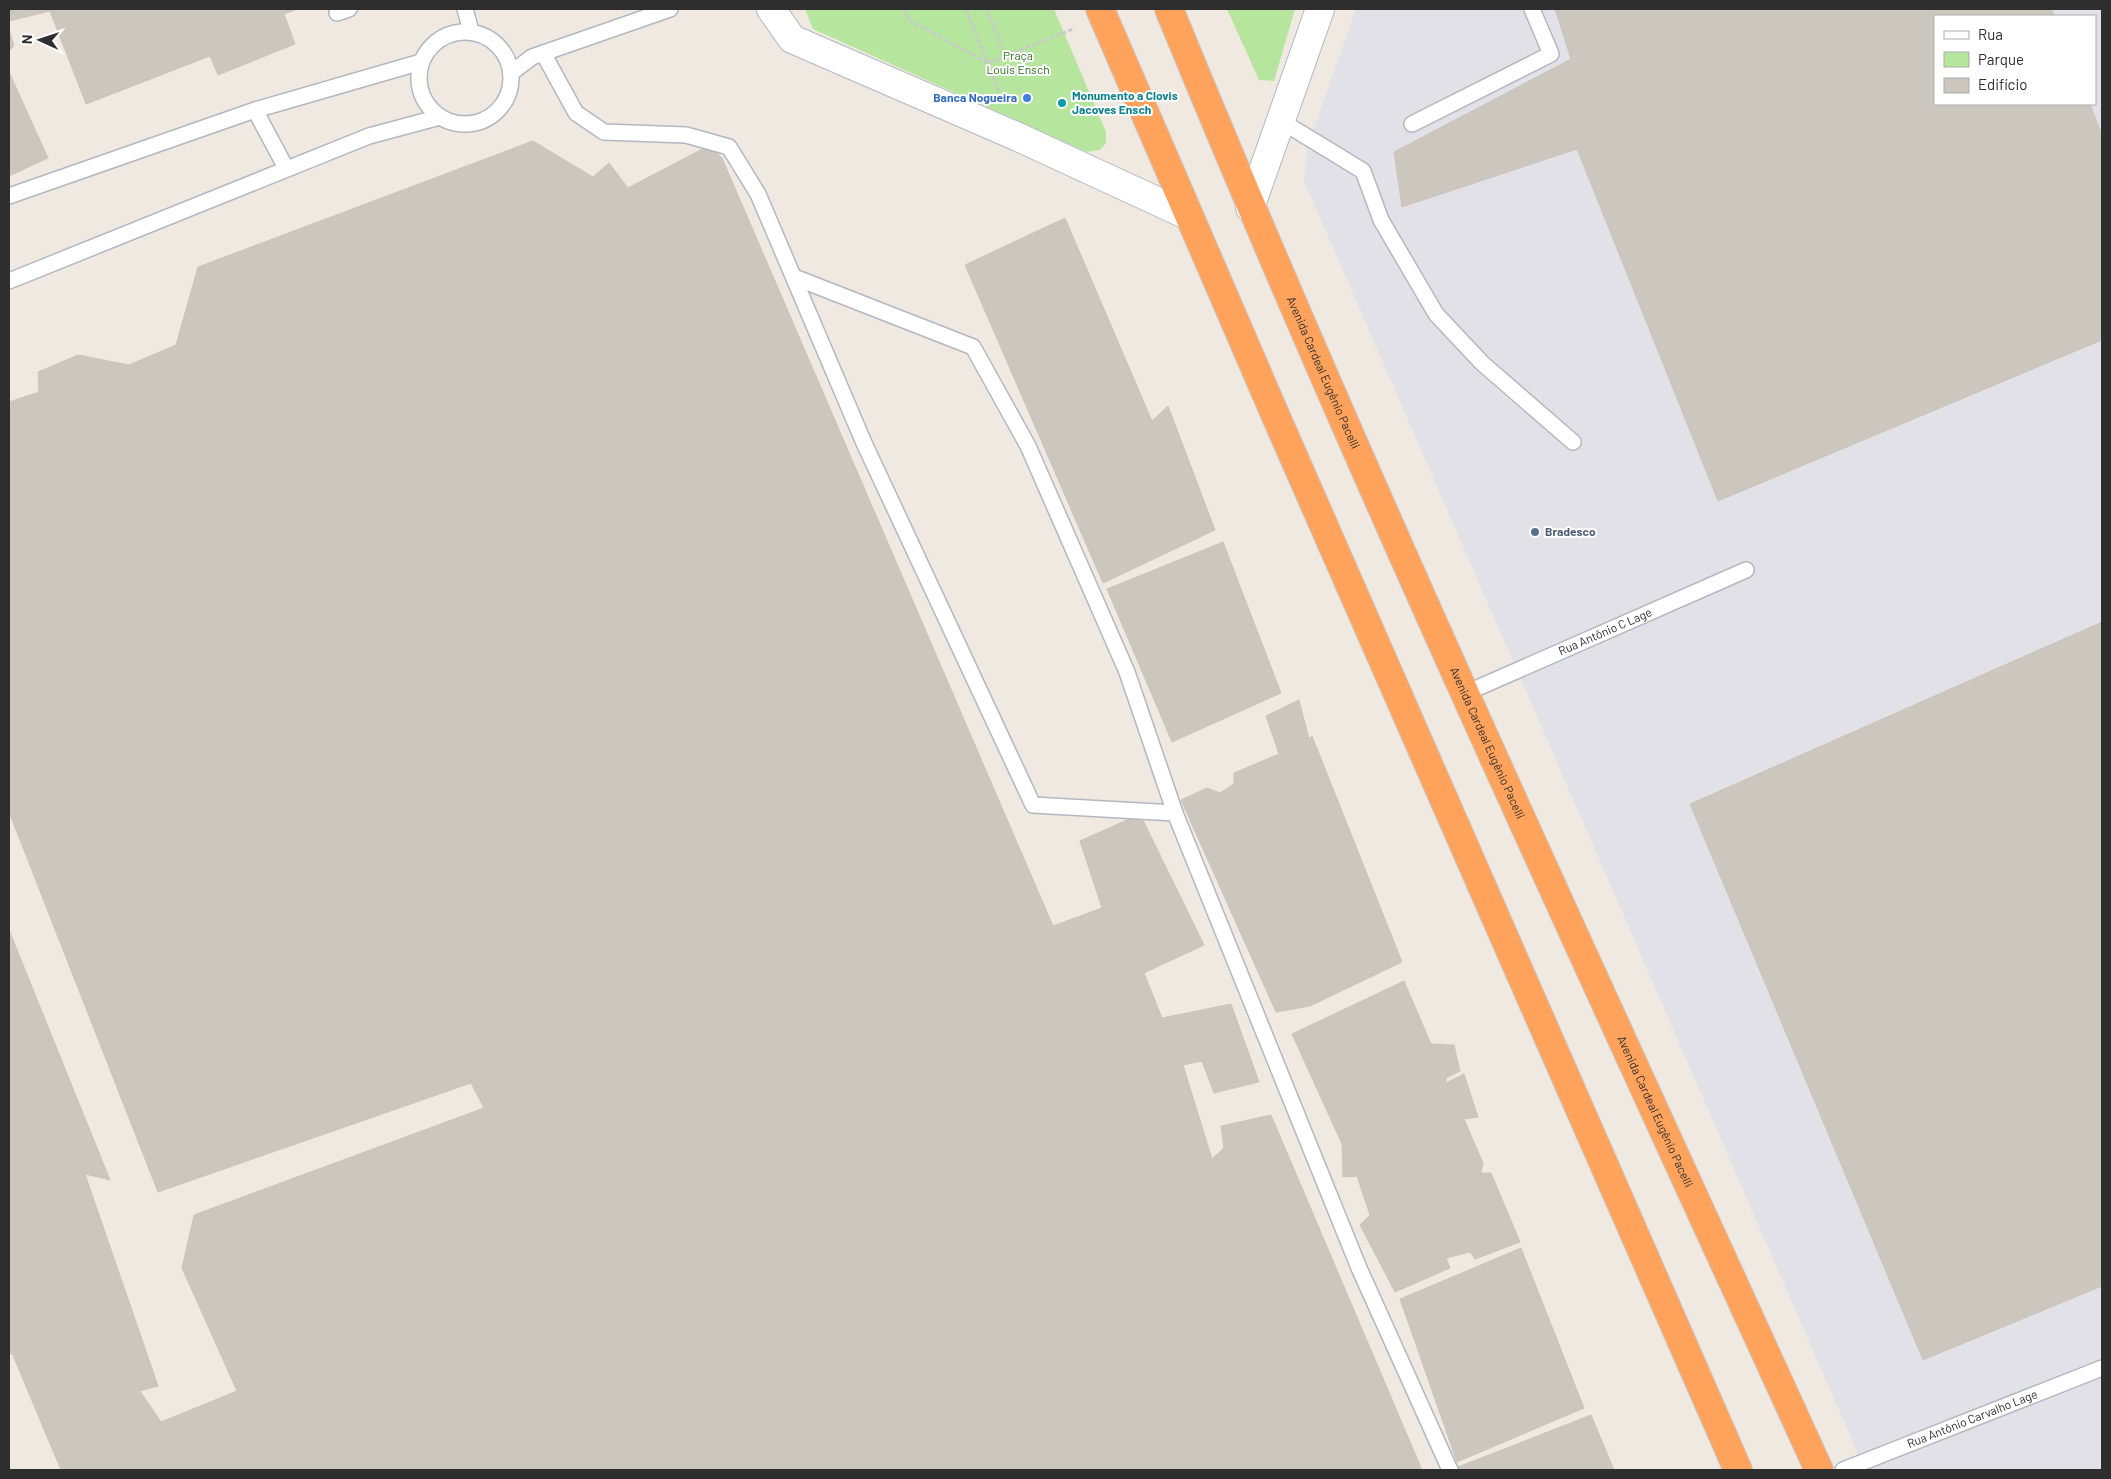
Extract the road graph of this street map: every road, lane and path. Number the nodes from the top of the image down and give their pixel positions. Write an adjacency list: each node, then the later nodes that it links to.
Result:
1 (465, 9): 11 (lane)
2 (670, 9): 12 (lane)
3 (770, 9): 21 (street)
4 (904, 9): 15 (path)
5 (966, 9): 15 (path)
6 (987, 9): 13 (path)
7 (1169, 9): 24 (highway, Avenida Cardeal Eugênio Pacelli)
8 (1320, 9): 19 (street)
9 (1532, 9): 20 (lane)
10 (1102, 13): 13 (path); 25 (highway)
11 (471, 31): 14 (lane); 16 (lane)
12 (543, 53): 16 (lane); 26 (lane)
13 (1005, 55): 15 (path)
14 (422, 62): 17 (lane); 18 (lane)
15 (988, 63): 21 (path)
16 (511, 73): 18 (lane)
17 (255, 110): 22 (lane); 23 (lane)
18 (440, 117): 22 (lane)
19 (1281, 121): 24 (street); 28 (lane)
20 (1412, 124)
21 (1018, 137): 25 (street)
22 (286, 168): 27 (lane)
23 (9, 196)
24 (1250, 208): 30 (highway, Avenida Cardeal Eugênio Pacelli)
25 (1189, 216): 34 (highway)
26 (794, 277): 31 (lane); 31 (lane)
27 (9, 281)
28 (1573, 442)
29 (1746, 570): 30 (lane, Rua Antônio C Lage)
30 (1466, 693): 35 (highway, Avenida Cardeal Eugênio Pacelli)
31 (1175, 813): 33 (lane)
32 (2102, 1368): 36 (lane, Rua Antônio Carvalho Lage)
33 (1450, 1470)
34 (1738, 1470)
35 (1819, 1470)
36 (1843, 1470)

